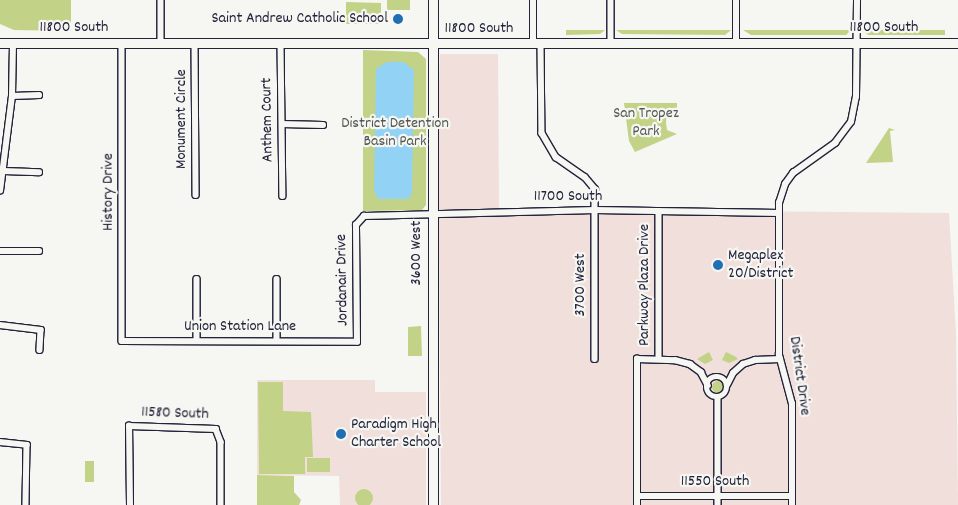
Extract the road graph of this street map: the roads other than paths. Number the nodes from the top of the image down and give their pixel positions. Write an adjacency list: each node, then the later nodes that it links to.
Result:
1 (161, 0): 9 (street)
2 (433, 0): 17 (main road, 3600 West)
3 (533, 0): 18 (street)
4 (611, 0): 12 (street)
5 (736, 0): 13 (street)
6 (857, 0): 14 (street, District Drive)
7 (0, 43): 8 (main road, 11800 South)
8 (13, 43): 16 (main road, 11800 South); 20 (street)
9 (161, 43): 10 (main road, 11800 South); 16 (main road, 11800 South)
10 (195, 43): 11 (main road, 11800 South); 26 (street, Monument Circle)
11 (281, 43): 17 (main road, 11800 South); 21 (street, Anthem Court)
12 (611, 43): 13 (main road, 11800 South); 18 (main road, 11800 South)
13 (736, 43): 14 (main road, 11800 South)
14 (857, 43): 15 (main road, 11800 South); 30 (street, District Drive)
15 (958, 43)
16 (122, 44): 39 (street, History Drive)
17 (434, 44): 18 (main road, 11800 South); 31 (main road, 3600 West)
18 (537, 44): 28 (street, 3700 West)
19 (39, 95): 20 (street)
20 (12, 96): 23 (street)
21 (282, 124): 22 (street); 27 (street, Anthem Court)
22 (323, 125)
23 (4, 171): 24 (street); 25 (street)
24 (39, 172)
25 (0, 191)
26 (196, 195)
27 (282, 196)
28 (595, 210): 29 (street, 11700 South); 31 (street, 11700 South); 44 (street, 3700 West)
29 (659, 212): 30 (street, 11700 South); 43 (street, Parkway Plaza Drive)
30 (779, 213): 45 (street, District Drive)
31 (431, 215): 32 (street, 11700 South); 59 (main road, 3600 West)
32 (358, 219): 41 (street, Jordanair Drive)
33 (0, 251): 34 (street)
34 (39, 251)
35 (196, 279): 38 (street)
36 (277, 279): 40 (street)
37 (0, 325): 42 (street)
38 (197, 340): 39 (street, Union Station Lane); 40 (street, Union Station Lane)
39 (122, 341)
40 (277, 341): 41 (street, Union Station Lane)
41 (357, 342)
42 (40, 350)
43 (659, 359): 46 (street, Parkway Plaza Drive); 53 (street, Parkway Plaza Drive)
44 (595, 360)
45 (780, 360): 47 (street); 55 (street, District Drive)
46 (701, 372): 48 (street, Parkway Plaza Drive); 49 (street)
47 (733, 373): 48 (street); 50 (street)
48 (717, 378): 49 (street); 50 (street)
49 (708, 385): 51 (street)
50 (727, 385): 51 (street)
51 (718, 397): 54 (street)
52 (0, 442): 56 (street)
53 (637, 496): 54 (street, 11550 South); 60 (street, Parkway Plaza Drive)
54 (718, 496): 55 (street, 11550 South); 61 (street)
55 (792, 496): 62 (street, District Drive)
56 (26, 505)
57 (130, 505): 58 (street, 11580 South)
58 (220, 505)
59 (433, 505)
60 (638, 505)
61 (718, 505)
62 (792, 505)

